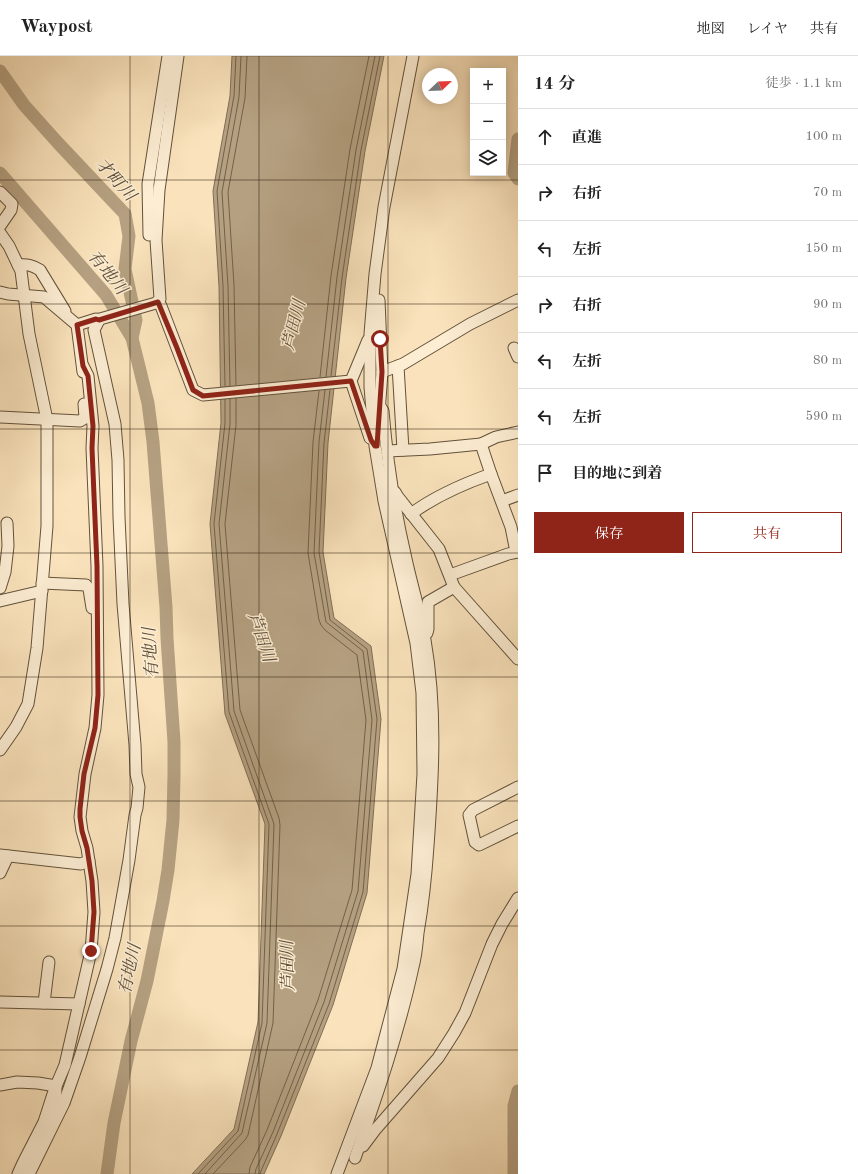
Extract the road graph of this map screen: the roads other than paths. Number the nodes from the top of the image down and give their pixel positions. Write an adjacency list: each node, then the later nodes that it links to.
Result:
1 (168, 56): 7 (street)
2 (178, 56): 7 (street)
3 (413, 56): 9 (street)
4 (0, 192): 5 (street)
5 (0, 226)
6 (0, 233): 8 (street)
7 (156, 240): 13 (street)
8 (18, 265): 11 (street); 14 (street)
9 (375, 274): 17 (street); 20 (street)
10 (0, 292): 11 (street)
11 (24, 296): 14 (street); 23 (street)
12 (518, 300): 19 (street)
13 (158, 301): 15 (street); 21 (street)
14 (66, 316): 16 (street)
15 (99, 320): 16 (street); 58 (street)
16 (77, 325): 18 (street)
17 (370, 334): 21 (street); 26 (street)
18 (83, 366): 23 (street); 40 (street)
19 (398, 366): 20 (street); 27 (street)
20 (382, 372): 26 (street)
21 (351, 381): 26 (street)
22 (0, 417): 23 (street)
23 (47, 420): 36 (street)
24 (518, 432): 25 (street)
25 (481, 444): 27 (street); 28 (street)
26 (380, 448): 27 (street); 29 (street); 44 (street)
27 (403, 450)
28 (490, 474): 31 (street); 32 (street)
29 (392, 485): 32 (street); 41 (street)
30 (518, 495): 31 (street)
31 (502, 501): 34 (street)
32 (411, 514): 35 (street)
33 (7, 523): 38 (street)
34 (517, 552): 35 (street)
35 (450, 576): 37 (street)
36 (42, 587): 39 (street); 40 (street); 45 (street)
37 (454, 587): 41 (street); 43 (street)
38 (0, 588)
39 (0, 601)
40 (97, 625): 49 (street)
41 (425, 639): 42 (street)
42 (427, 655): 44 (street); 51 (street)
43 (518, 659)
44 (422, 693): 61 (street)
45 (0, 750)
46 (518, 787): 47 (street)
47 (518, 826)
48 (4, 856): 49 (street); 50 (street)
49 (89, 861): 55 (street)
50 (0, 873)
51 (518, 898)
52 (49, 962): 54 (street)
53 (0, 1002): 54 (street)
54 (44, 1003): 55 (street)
55 (79, 1004): 57 (street)
56 (0, 1085): 57 (street)
57 (56, 1086): 58 (street); 59 (street)
58 (54, 1123): 60 (street)
59 (18, 1174)
60 (29, 1174)
61 (337, 1174)

